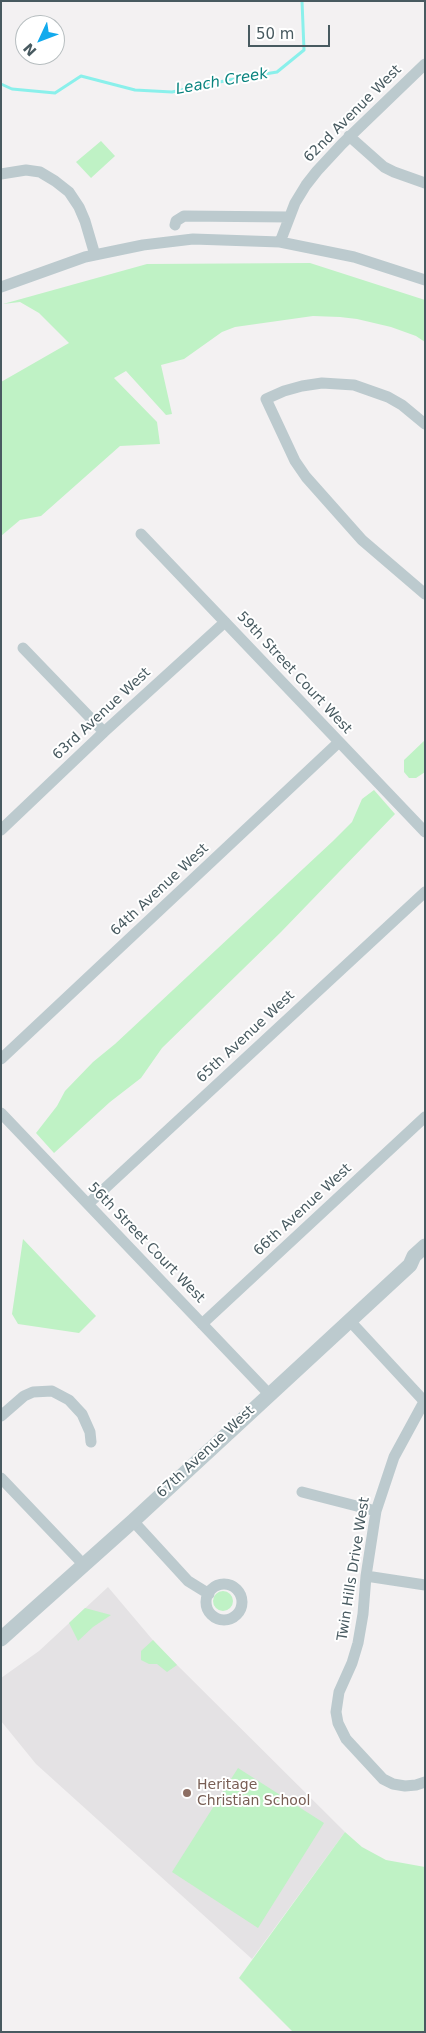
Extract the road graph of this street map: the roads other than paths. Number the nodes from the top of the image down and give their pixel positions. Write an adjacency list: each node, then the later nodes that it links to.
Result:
1 (425, 64): 2 (street, 62nd Avenue West)
2 (349, 136): 4 (street); 5 (street, 62nd Avenue West)
3 (1, 174): 8 (street)
4 (425, 183)
5 (289, 217): 6 (street); 7 (street, 62nd Avenue West)
6 (175, 225)
7 (280, 242): 8 (street); 9 (street)
8 (95, 255): 10 (street)
9 (425, 280)
10 (1, 287)
11 (425, 424): 13 (street)
12 (142, 534): 14 (street, 59th Street Court West)
13 (425, 594)
14 (225, 622): 16 (street, 63rd Avenue West); 17 (street, 59th Street Court West)
15 (22, 648): 16 (street)
16 (104, 732): 18 (street, 63rd Avenue West)
17 (339, 742): 19 (street, 59th Street Court West); 21 (street, 64th Avenue West)
18 (1, 830)
19 (425, 832)
20 (425, 892): 24 (street, 65th Avenue West)
21 (1, 1060)
22 (1, 1112): 24 (street, 56th Street Court West)
23 (425, 1117): 28 (street, 66th Avenue West)
24 (88, 1204): 28 (street, 56th Street Court West)
25 (425, 1246): 26 (street, 67th Avenue West)
26 (418, 1265): 27 (street, 67th Avenue West)
27 (349, 1320): 29 (street, 67th Avenue West); 30 (street)
28 (202, 1324): 29 (street, 56th Street Court West)
29 (269, 1394): 36 (street, 67th Avenue West)
30 (424, 1400): 35 (street, Twin Hills Drive West)
31 (1, 1416): 32 (street)
32 (91, 1442)
33 (1, 1478): 37 (street)
34 (302, 1492): 35 (street)
35 (376, 1512): 38 (street, Twin Hills Drive West)
36 (133, 1521): 37 (street, 67th Avenue West); 40 (street)
37 (83, 1564): 41 (street, 67th Avenue West)
38 (366, 1576): 39 (street); 42 (street, Twin Hills Drive West)
39 (425, 1585)
40 (209, 1594)
41 (1, 1639)
42 (425, 1782)

